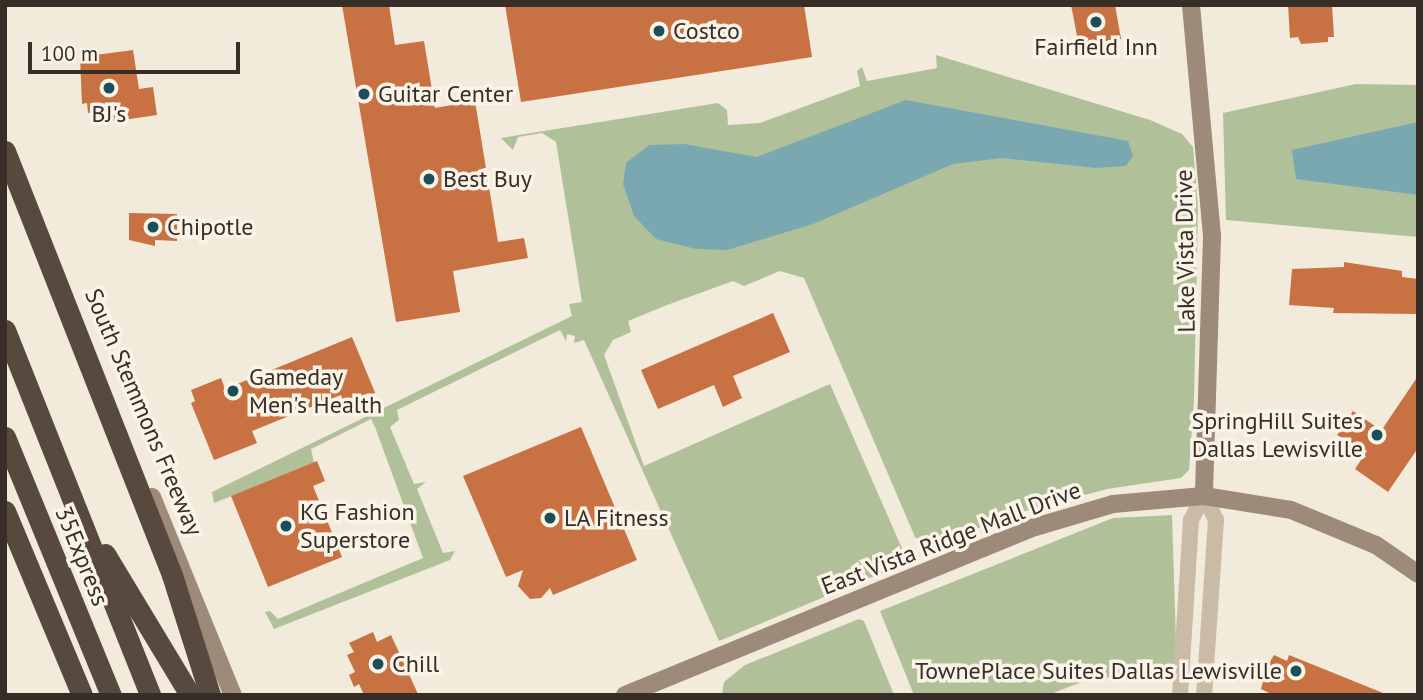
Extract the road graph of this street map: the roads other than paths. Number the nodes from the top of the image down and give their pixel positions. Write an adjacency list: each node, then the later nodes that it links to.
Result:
1 (1191, 5): 5 (main road, Lake Vista Drive)
2 (5, 150): 13 (highway); 14 (main road, South Stemmons Freeway)
3 (5, 330): 6 (highway)
4 (5, 436): 10 (highway, 35Express)
5 (1203, 496): 8 (main road, East Vista Ridge Mall Drive); 15 (main road, East Vista Ridge Mall Drive); 16 (street, Lake Vista Drive); 17 (street, Lake Vista Drive)
6 (73, 502): 11 (highway); 12 (highway)
7 (5, 511): 9 (highway)
8 (1418, 574)
9 (82, 695)
10 (111, 695)
11 (150, 695)
12 (190, 695)
13 (210, 695)
14 (233, 695)
15 (625, 695)
16 (1180, 695)
17 (1204, 695)

